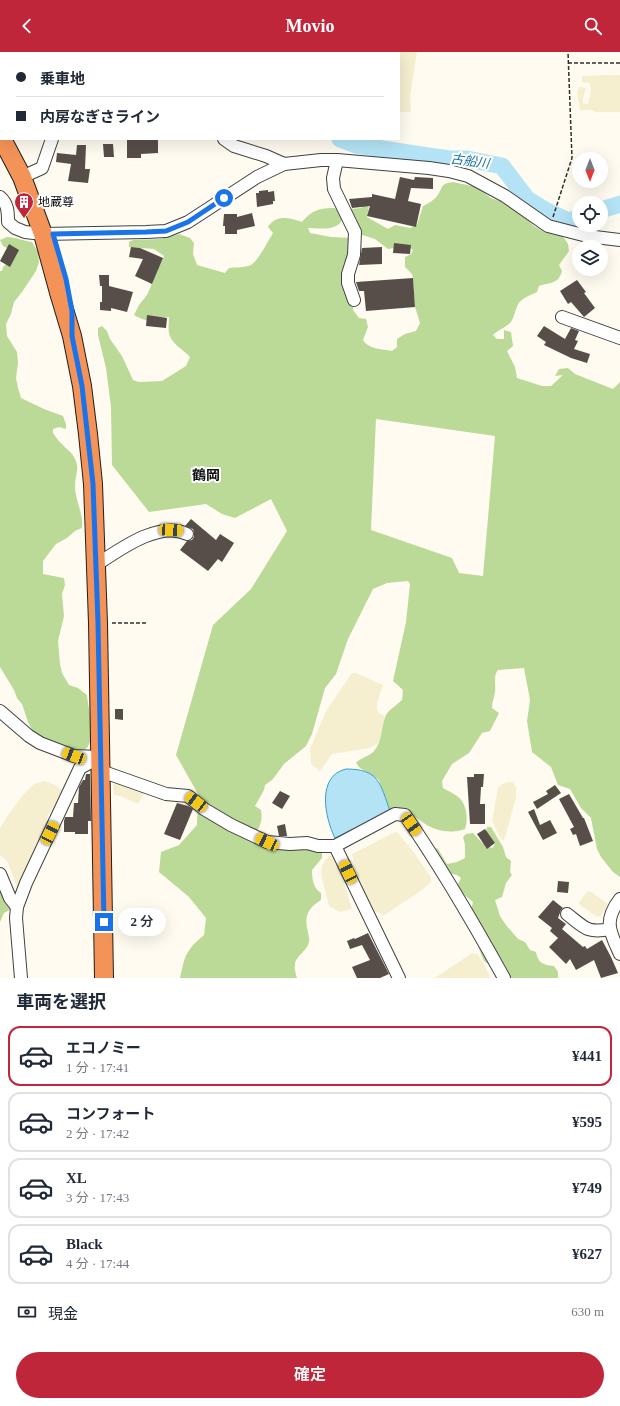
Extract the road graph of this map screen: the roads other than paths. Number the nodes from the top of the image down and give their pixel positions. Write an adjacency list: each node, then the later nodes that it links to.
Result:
1 (3, 140): 7 (highway)
2 (15, 140): 7 (highway)
3 (52, 140): 7 (street)
4 (225, 140): 6 (street)
5 (337, 160): 6 (street); 10 (street); 11 (street)
6 (284, 164): 9 (street)
7 (27, 175): 9 (highway)
8 (0, 197): 9 (street)
9 (48, 234): 15 (highway)
10 (620, 240)
11 (354, 300)
12 (562, 317): 13 (street)
13 (620, 338)
14 (187, 534): 15 (street)
15 (96, 565): 17 (highway)
16 (0, 712): 17 (street)
17 (101, 764): 18 (street); 21 (street); 26 (highway)
18 (335, 846): 27 (street); 28 (street)
19 (0, 874): 21 (street)
20 (620, 899): 23 (street)
21 (17, 907): 25 (street)
22 (567, 914): 23 (street)
23 (610, 929): 24 (street)
24 (620, 954)
25 (21, 978)
26 (104, 978)
27 (399, 978)
28 (504, 978)

